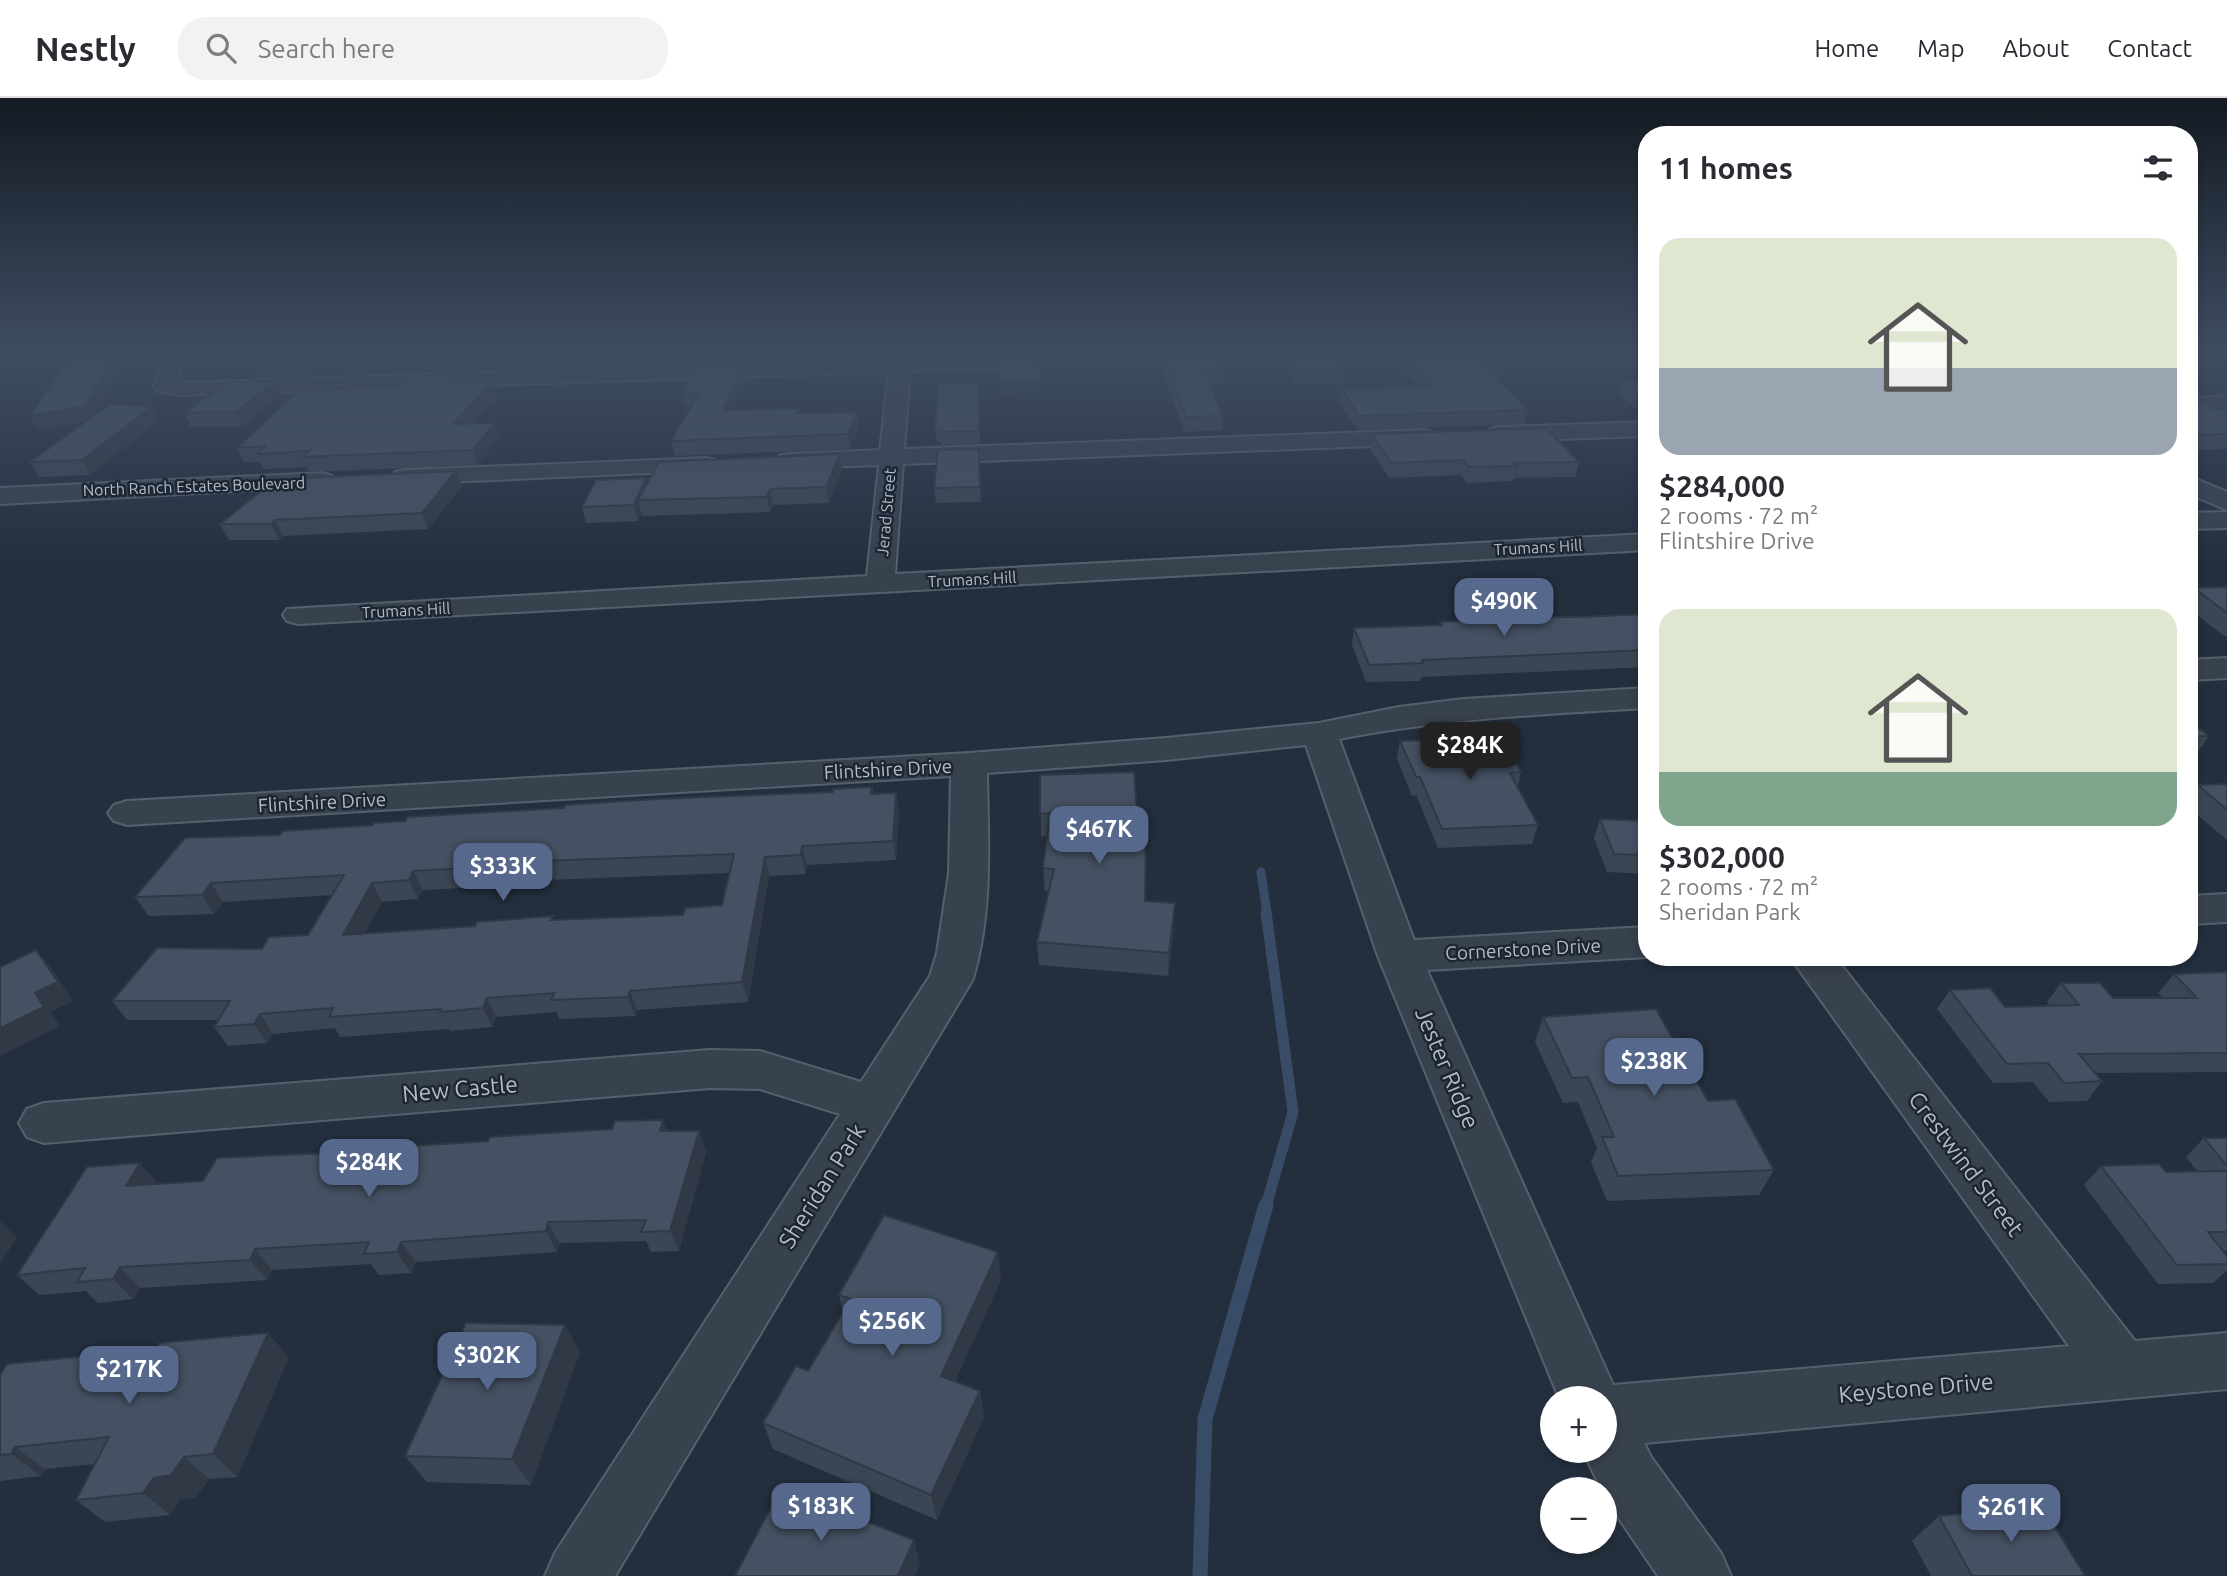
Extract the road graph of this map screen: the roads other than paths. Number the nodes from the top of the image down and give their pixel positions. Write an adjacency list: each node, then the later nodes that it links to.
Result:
1 (894, 424): 5 (street, Jerad Street)
2 (1638, 429): 3 (street)
3 (1468, 435)
4 (1441, 436): 5 (street)
5 (891, 457): 6 (street); 16 (street, Jerad Street)
6 (766, 462)
7 (724, 464): 8 (street)
8 (377, 479)
9 (349, 480): 11 (street, North Ranch Estates Boulevard)
10 (2198, 488): 12 (street)
11 (0, 496)
12 (2227, 502)
13 (2227, 520): 14 (street)
14 (2198, 521)
15 (1638, 543): 16 (street, Trumans Hill)
16 (880, 585): 17 (street, Trumans Hill)
17 (298, 615)
18 (2227, 668): 19 (street)
19 (2198, 670)
20 (1638, 699): 21 (street, Flintshire Drive)
21 (1319, 733): 22 (street, Flintshire Drive); 27 (street, Jester Ridge)
22 (969, 764): 23 (street, Flintshire Drive); 29 (street, Sheridan Park)
23 (127, 813)
24 (2227, 908): 25 (street)
25 (2198, 910)
26 (1638, 943): 27 (street, Cornerstone Drive)
27 (1399, 956): 33 (street, Jester Ridge)
28 (1818, 966): 32 (street, Crestwind Street)
29 (872, 1105): 30 (street, New Castle); 36 (street, Sheridan Park)
30 (44, 1123)
31 (2227, 1361): 32 (street, Keystone Drive)
32 (2121, 1370): 34 (street, Keystone Drive)
33 (1585, 1386)
34 (1617, 1415)
35 (1617, 1455): 37 (street)
36 (578, 1576)
37 (1698, 1576)

